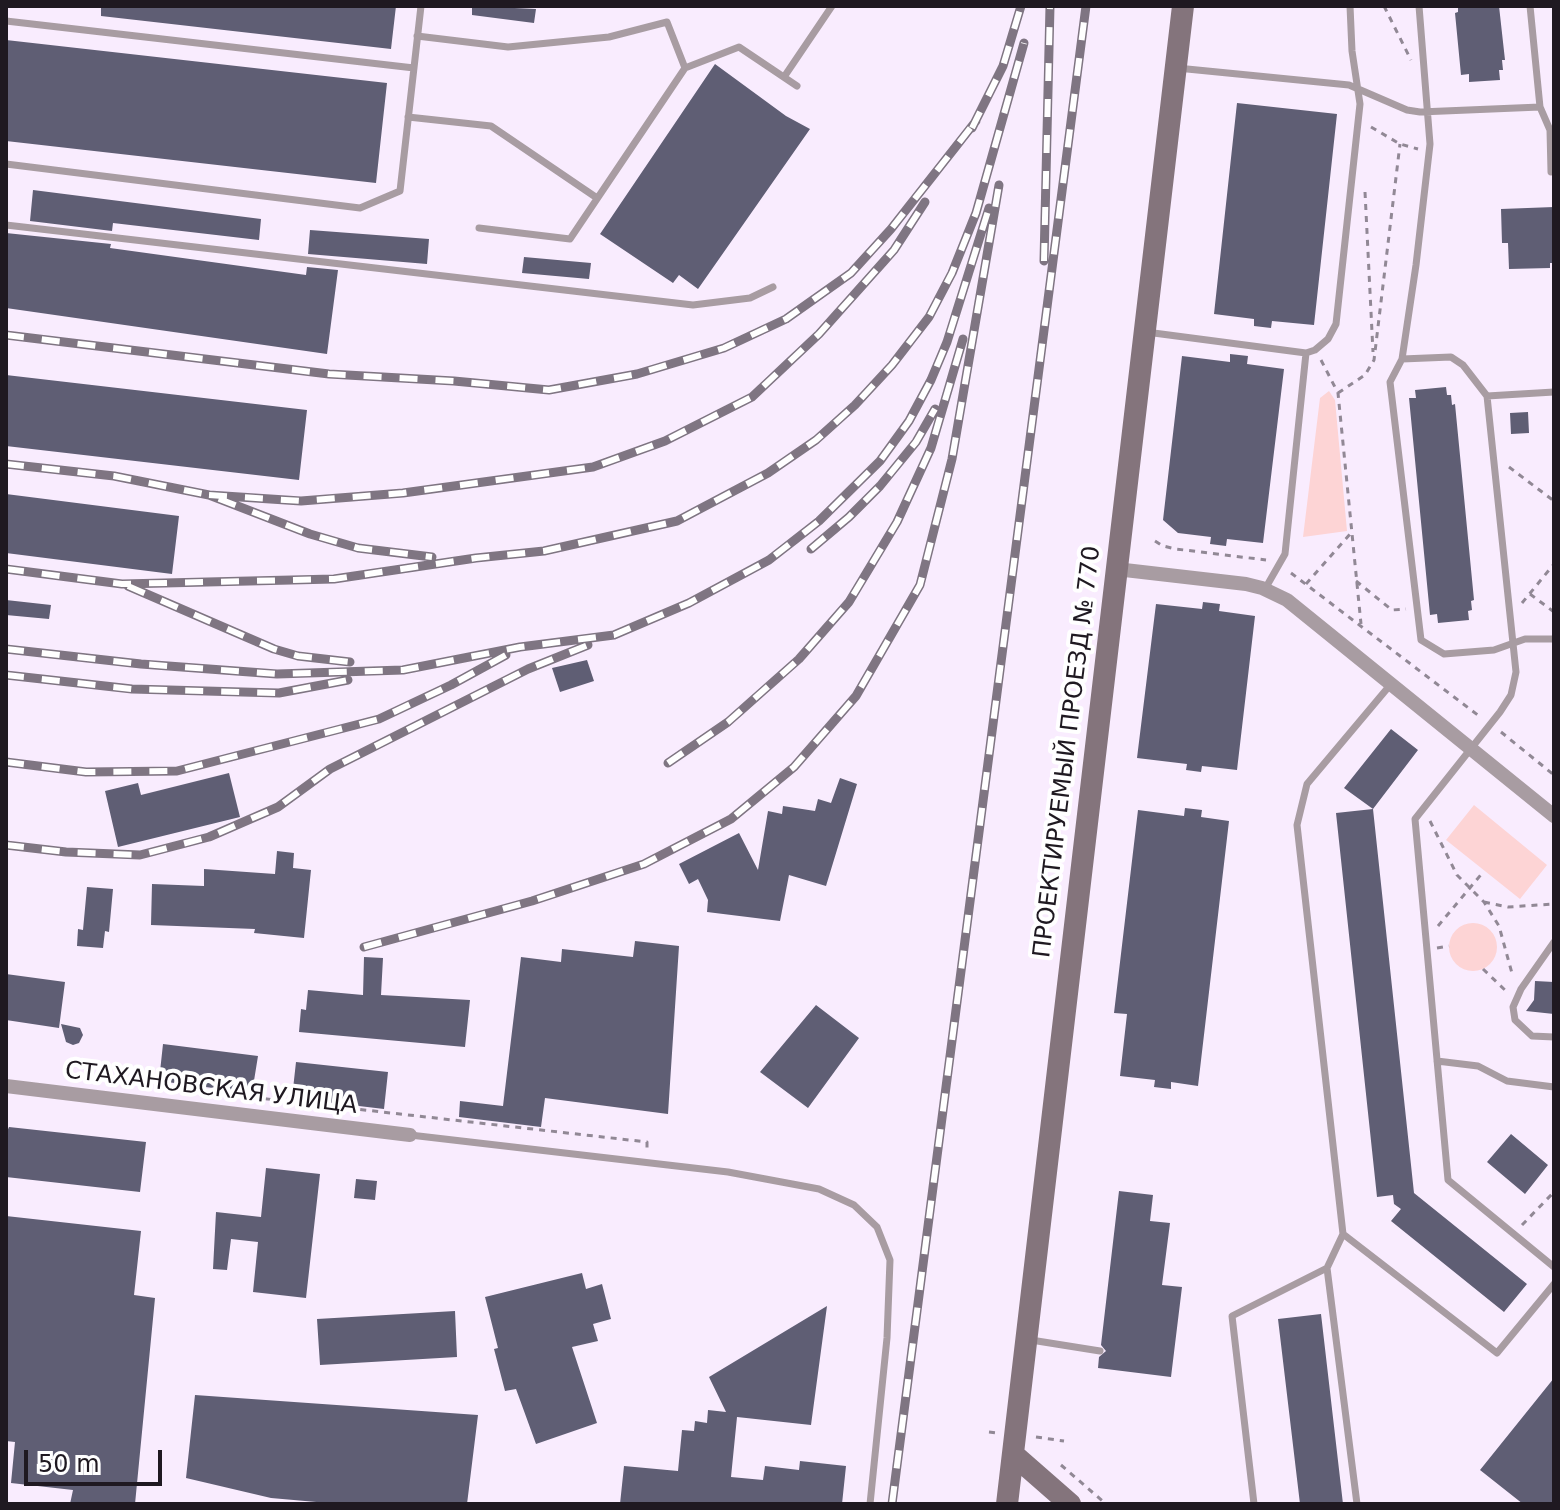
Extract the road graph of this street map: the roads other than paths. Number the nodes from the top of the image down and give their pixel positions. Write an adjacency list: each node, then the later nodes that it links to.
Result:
1 (421, 6): 8 (lane)
2 (832, 6): 12 (lane)
3 (1183, 6): 11 (street, ПРОЕКТИРУЕМЫЙ ПРОЕЗД № 770)
4 (1350, 6): 14 (lane)
5 (1419, 6): 16 (lane)
6 (1530, 6): 15 (lane)
7 (6, 21): 9 (lane)
8 (417, 36): 9 (lane); 10 (lane)
9 (414, 68): 17 (lane)
10 (685, 68): 12 (lane); 20 (lane)
11 (1175, 68): 14 (lane); 24 (street, ПРОЕКТИРУЕМЫЙ ПРОЕЗД № 770)
12 (784, 77): 13 (lane)
13 (797, 86)
14 (1358, 88): 16 (lane); 25 (lane)
15 (1540, 107): 16 (lane); 19 (lane)
16 (1427, 111): 26 (lane)
17 (408, 117): 18 (lane); 20 (lane)
18 (6, 164)
19 (1551, 172)
20 (597, 198): 22 (lane)
21 (6, 225): 23 (lane)
22 (479, 228)
23 (773, 287)
24 (1144, 332): 25 (lane); 29 (street, ПРОЕКТИРУЕМЫЙ ПРОЕЗД № 770)
25 (1306, 353): 30 (lane)
26 (1402, 359): 28 (lane); 32 (lane)
27 (1554, 392): 28 (lane)
28 (1487, 396): 32 (lane)
29 (1116, 569): 30 (street); 46 (street, ПРОЕКТИРУЕМЫЙ ПРОЕЗД № 770)
30 (1265, 589): 33 (street)
31 (1554, 639): 32 (lane)
32 (1513, 643): 34 (lane)
33 (1391, 684): 34 (street); 42 (lane)
34 (1471, 749): 35 (street); 38 (lane)
35 (1554, 816)
36 (1554, 942): 37 (lane)
37 (1554, 1037)
38 (1437, 1061): 40 (lane); 43 (lane)
39 (6, 1086): 41 (street, СТАХАНОВСКАЯ УЛИЦА)
40 (1554, 1087)
41 (410, 1135): 49 (lane)
42 (1343, 1234): 44 (lane); 45 (lane)
43 (1554, 1267)
44 (1327, 1268): 52 (lane); 53 (lane)
45 (1554, 1284)
46 (1026, 1339): 47 (lane); 48 (street, ПРОЕКТИРУЕМЫЙ ПРОЕЗД № 770)
47 (1100, 1351)
48 (1014, 1455): 50 (street, ПРОЕКТИРУЕМЫЙ ПРОЕЗД № 770); 51 (street)
49 (870, 1504)
50 (1007, 1504)
51 (1070, 1504)
52 (1254, 1504)
53 (1357, 1504)

